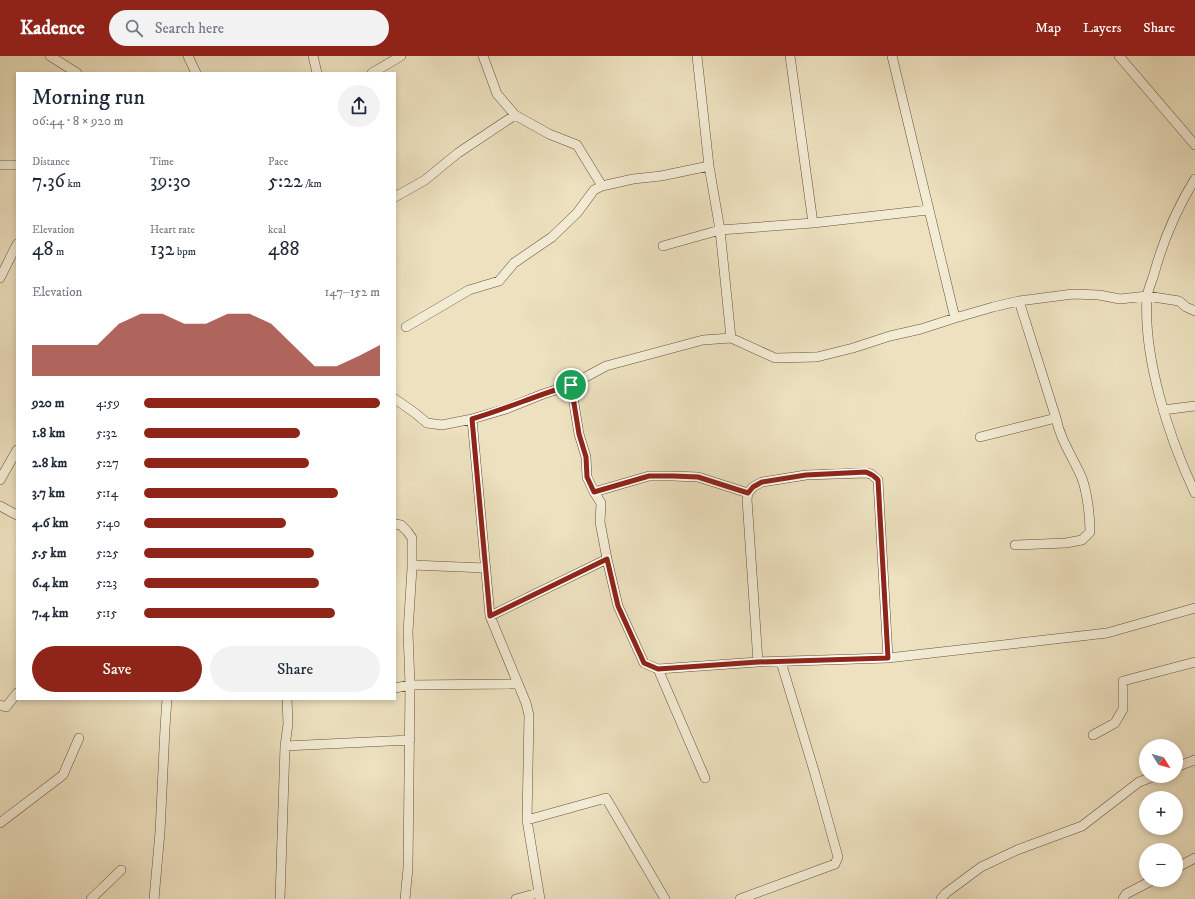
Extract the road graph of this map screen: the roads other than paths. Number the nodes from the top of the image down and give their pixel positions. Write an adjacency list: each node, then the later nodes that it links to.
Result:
1 (50, 56): 10 (street)
2 (188, 56): 11 (street)
3 (313, 56): 12 (street)
4 (401, 56): 13 (street)
5 (483, 56): 14 (street)
6 (696, 56): 18 (street)
7 (790, 56): 23 (street)
8 (892, 56): 22 (street)
9 (1119, 56): 15 (street)
10 (75, 72)
11 (196, 72)
12 (317, 72)
13 (374, 72)
14 (515, 115): 20 (street); 21 (street)
15 (1195, 145)
16 (0, 165): 17 (street)
17 (16, 165)
18 (709, 166): 20 (street); 24 (street)
19 (1195, 179): 28 (street)
20 (602, 186): 32 (street)
21 (396, 196)
22 (928, 210): 23 (street); 31 (street)
23 (812, 223): 24 (street)
24 (720, 230): 26 (street); 33 (street)
25 (16, 246): 27 (street)
26 (663, 246)
27 (0, 278)
28 (1147, 296): 29 (street); 30 (street); 37 (street)
29 (1019, 301): 31 (street); 38 (street)
30 (1195, 311)
31 (955, 318): 33 (street)
32 (406, 327)
33 (731, 338): 34 (street)
34 (571, 385): 39 (street); 43 (street)
35 (396, 399): 39 (street)
36 (1195, 406): 37 (street)
37 (1163, 410): 45 (street)
38 (1056, 418): 40 (street); 49 (street)
39 (472, 419): 52 (street)
40 (980, 438)
41 (16, 452): 42 (street)
42 (0, 480)
43 (594, 492): 44 (street); 50 (street)
44 (748, 493): 55 (street); 56 (street)
45 (1195, 493)
46 (0, 506): 47 (street)
47 (16, 514)
48 (396, 524): 51 (street)
49 (1016, 544)
50 (607, 559): 54 (street); 59 (street)
51 (412, 565): 52 (street); 61 (street)
52 (486, 568): 54 (street)
53 (1195, 608): 55 (street)
54 (490, 616): 60 (street)
55 (888, 658): 57 (street)
56 (758, 662): 57 (street); 59 (street)
57 (781, 662): 88 (street)
58 (1195, 662): 67 (street)
59 (658, 669): 73 (street)
60 (517, 684): 61 (street); 75 (street)
61 (410, 685): 62 (street); 69 (street)
62 (396, 688)
63 (16, 694): 66 (street)
64 (167, 700): 83 (street)
65 (287, 700): 70 (street)
66 (0, 705)
67 (1093, 735)
68 (80, 738): 76 (street)
69 (410, 740): 70 (street); 85 (street)
70 (285, 746): 84 (street)
71 (1195, 760): 72 (street)
72 (1183, 764)
73 (705, 778)
74 (1139, 782): 89 (street)
75 (527, 820): 81 (street); 87 (street)
76 (0, 823)
77 (1195, 858): 78 (street)
78 (1183, 864)
79 (121, 870): 82 (street)
80 (1139, 887): 90 (street)
81 (539, 896): 86 (street)
82 (91, 899)
83 (154, 899)
84 (280, 899)
85 (405, 899)
86 (516, 899)
87 (665, 899)
88 (740, 899)
89 (941, 899)
90 (1123, 899)

